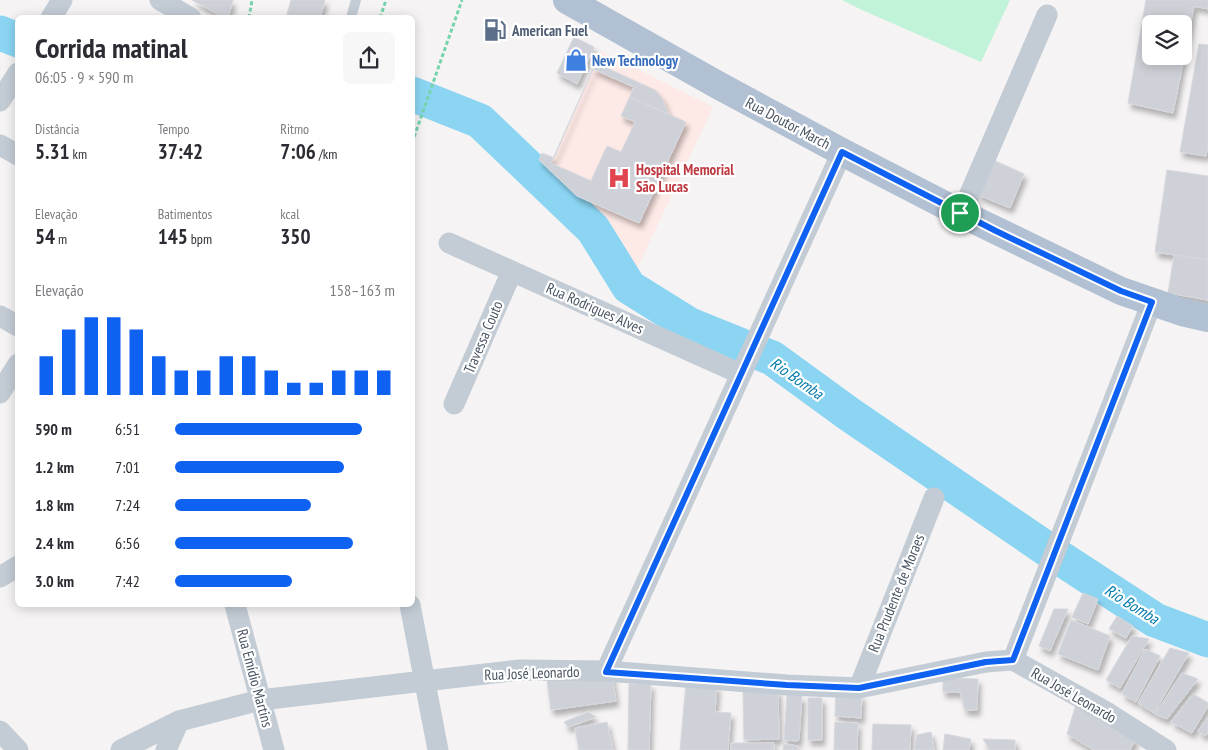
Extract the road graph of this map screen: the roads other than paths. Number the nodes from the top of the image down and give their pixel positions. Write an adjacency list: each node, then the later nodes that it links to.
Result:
1 (62, 0): 5 (street)
2 (160, 0): 6 (street)
3 (356, 0): 7 (lane)
4 (567, 0): 12 (main road, Rua Doutor March)
5 (53, 15)
6 (186, 15)
7 (352, 15)
8 (1047, 15): 14 (street)
9 (15, 78): 10 (street)
10 (0, 101)
11 (0, 145): 13 (street)
12 (842, 152): 14 (main road, Rua Doutor March); 22 (street)
13 (15, 153)
14 (960, 213): 17 (main road, Rua Doutor March)
15 (449, 243): 16 (street, Rua Rodrigues Alves)
16 (512, 271): 22 (street, Rua Rodrigues Alves); 24 (street, Travessa Couto)
17 (1152, 302): 19 (main road, Rua Doutor March); 30 (street)
18 (0, 316): 20 (street)
19 (1208, 318)
20 (15, 324)
21 (15, 369): 23 (street)
22 (740, 374): 31 (street)
23 (0, 393)
24 (454, 404)
25 (934, 498): 33 (street, Rua Prudente de Moraes)
26 (15, 568): 27 (street)
27 (0, 577)
28 (236, 607): 34 (street, Rua Emídio Martins)
29 (410, 607): 32 (street)
30 (1013, 660): 33 (street, Rua José Leonardo); 42 (street, Rua José Leonardo)
31 (606, 672): 32 (street, Rua José Leonardo); 33 (street, Rua José Leonardo)
32 (424, 681): 34 (street, Rua José Leonardo); 41 (street)
33 (859, 688)
34 (260, 700): 35 (street, Rua José Leonardo); 40 (street, Rua Emídio Martins)
35 (179, 721): 38 (street, Rua José Leonardo); 39 (street)
36 (0, 731): 37 (street)
37 (18, 750)
38 (121, 750)
39 (166, 750)
40 (274, 750)
41 (438, 750)
42 (1166, 750)

